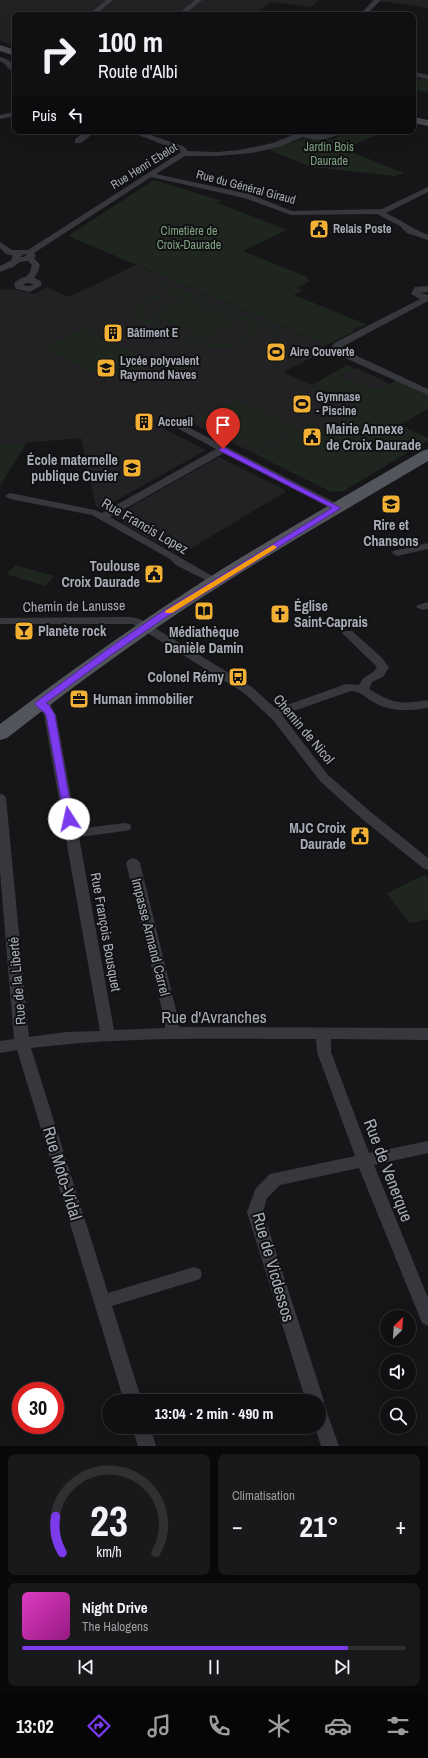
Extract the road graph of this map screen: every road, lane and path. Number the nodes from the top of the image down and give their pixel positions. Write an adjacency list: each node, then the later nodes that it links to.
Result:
1 (110, 0): 4 (street)
2 (199, 0): 5 (street)
3 (378, 0): 6 (street)
4 (95, 12)
5 (184, 12)
6 (365, 12)
7 (0, 48): 9 (main road)
8 (0, 52): 10 (main road)
9 (12, 56)
10 (12, 57)
11 (12, 57): 12 (street)
12 (0, 59)
13 (428, 70): 14 (street)
14 (416, 75): 15 (street)
15 (428, 77)
16 (12, 115): 17 (street)
17 (0, 117)
18 (416, 121): 19 (main road)
19 (428, 123)
20 (88, 134): 25 (street)
21 (140, 134): 26 (street)
22 (301, 134): 26 (street, Rue Henri Ebelot)
23 (308, 134): 24 (street)
24 (336, 134)
25 (78, 141)
26 (186, 153): 27 (street, Rue Henri Ebelot)
27 (150, 174): 30 (street, Rue du Général Giraud); 33 (street, Rue Henri Ebelot)
28 (428, 184): 29 (street)
29 (428, 189): 30 (street, Rue du Général Giraud)
30 (378, 212): 31 (street)
31 (428, 238)
32 (0, 244): 34 (street)
33 (30, 256): 34 (street); 36 (street)
34 (17, 257): 35 (street)
35 (0, 269)
36 (28, 280)
37 (414, 294): 38 (street)
38 (428, 295): 39 (street)
39 (428, 392)
40 (180, 426): 41 (street)
41 (223, 449): 44 (street); 45 (street)
42 (428, 454): 44 (main road)
43 (10, 496): 45 (street, Rue Francis Lopez)
44 (338, 508): 48 (main road)
45 (102, 516): 48 (street, Rue Francis Lopez)
46 (428, 546): 47 (street)
47 (397, 553)
48 (215, 582): 50 (main road)
49 (0, 621): 50 (street, Chemin de Lanusse)
50 (146, 627): 53 (main road); 55 (street, Chemin de Nicol)
51 (348, 633): 52 (street)
52 (363, 689): 54 (street); 55 (street)
53 (39, 704): 56 (main road); 59 (street, Rue François Bousquet)
54 (428, 704)
55 (274, 714): 61 (street, Chemin de Nicol)
56 (0, 734)
57 (0, 798): 66 (street, Rue de la Liberté)
58 (125, 827): 59 (street)
59 (71, 834): 65 (street, Rue François Bousquet)
60 (133, 863): 62 (street, Impasse Armand Carrel)
61 (428, 865)
62 (172, 1033): 63 (street, Rue d'Avranches); 65 (street, Rue d'Avranches)
63 (323, 1034): 64 (street, Rue d'Avranches); 69 (street, Rue de Venerque)
64 (428, 1034)
65 (108, 1036): 66 (street, Rue d'Avranches)
66 (22, 1044): 67 (street, Rue d'Avranches); 71 (street, Rue Moto-Vidal)
67 (0, 1047)
68 (428, 1147): 69 (street, Rue de Vicdessos)
69 (364, 1160): 72 (street, Rue de Venerque); 74 (street, Rue de Vicdessos)
70 (194, 1274): 71 (street)
71 (102, 1302): 73 (street, Rue Moto-Vidal)
72 (428, 1318)
73 (131, 1394)
74 (313, 1394)
75 (143, 1434): 77 (street)
76 (326, 1434): 78 (street)
77 (147, 1446)
78 (330, 1446)

